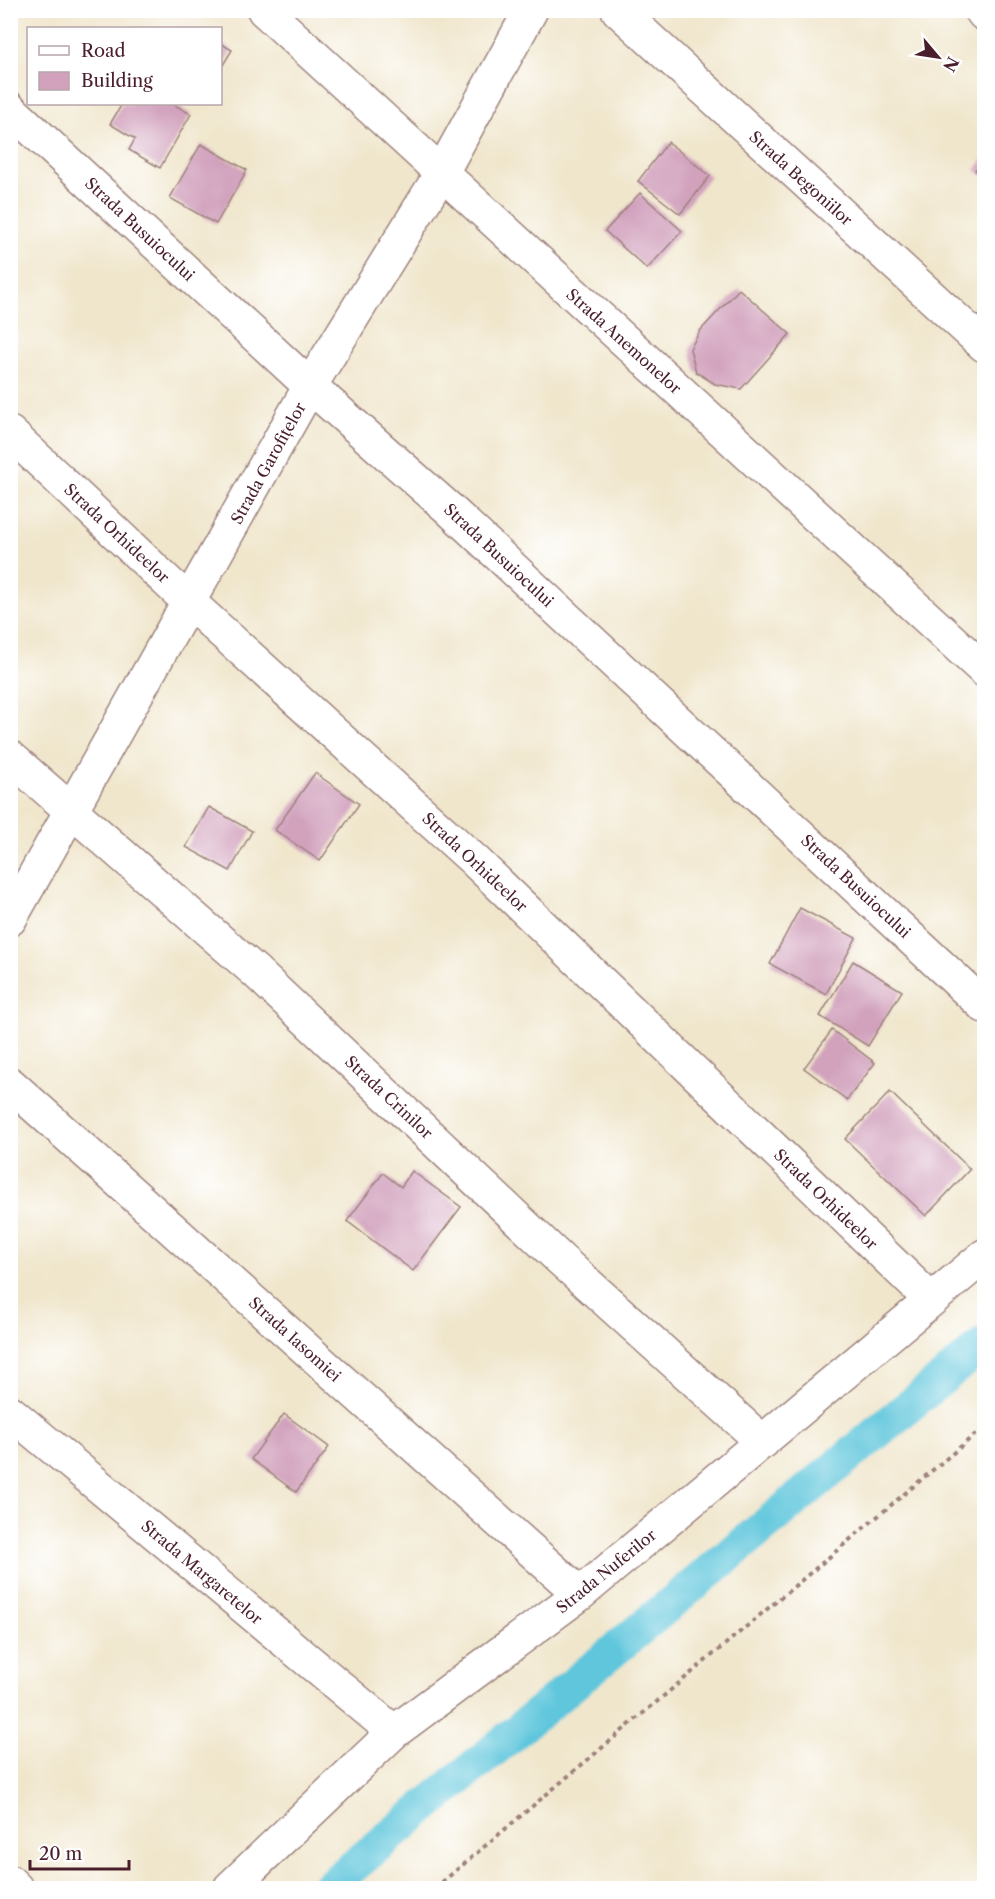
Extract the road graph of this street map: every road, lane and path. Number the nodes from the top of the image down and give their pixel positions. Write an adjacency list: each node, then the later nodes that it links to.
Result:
1 (264, 10): 7 (street, Strada Anemonelor)
2 (531, 10): 7 (street, Strada Garofițelor)
3 (618, 10): 8 (street, Strada Begoniilor)
4 (981, 10): 5 (street)
5 (984, 14)
6 (10, 109): 9 (street, Strada Busuiocului)
7 (441, 174): 9 (street, Strada Garofițelor); 12 (street, Strada Anemonelor)
8 (984, 345)
9 (310, 386): 11 (street, Strada Garofițelor); 16 (street, Strada Busuiocului)
10 (10, 433): 11 (street, Strada Orhideelor)
11 (190, 603): 14 (street, Strada Garofițelor); 19 (street, Strada Orhideelor)
12 (984, 670)
13 (10, 757): 14 (street, Strada Crinilor)
14 (71, 812): 15 (street, Strada Garofițelor); 22 (street, Strada Crinilor)
15 (10, 919)
16 (984, 1006)
17 (10, 1084): 23 (street, Strada Iasomiei)
18 (984, 1256): 19 (street, Strada Nuferilor)
19 (931, 1300): 22 (street, Strada Nuferilor)
20 (10, 1412): 24 (street, Strada Margaretelor)
21 (984, 1427): 28 (path)
22 (763, 1442): 23 (street, Strada Nuferilor)
23 (580, 1593): 24 (street, Strada Nuferilor)
24 (394, 1731): 27 (street, Strada Nuferilor)
25 (10, 1882): 26 (street)
26 (16, 1888)
27 (230, 1888)
28 (435, 1888)

